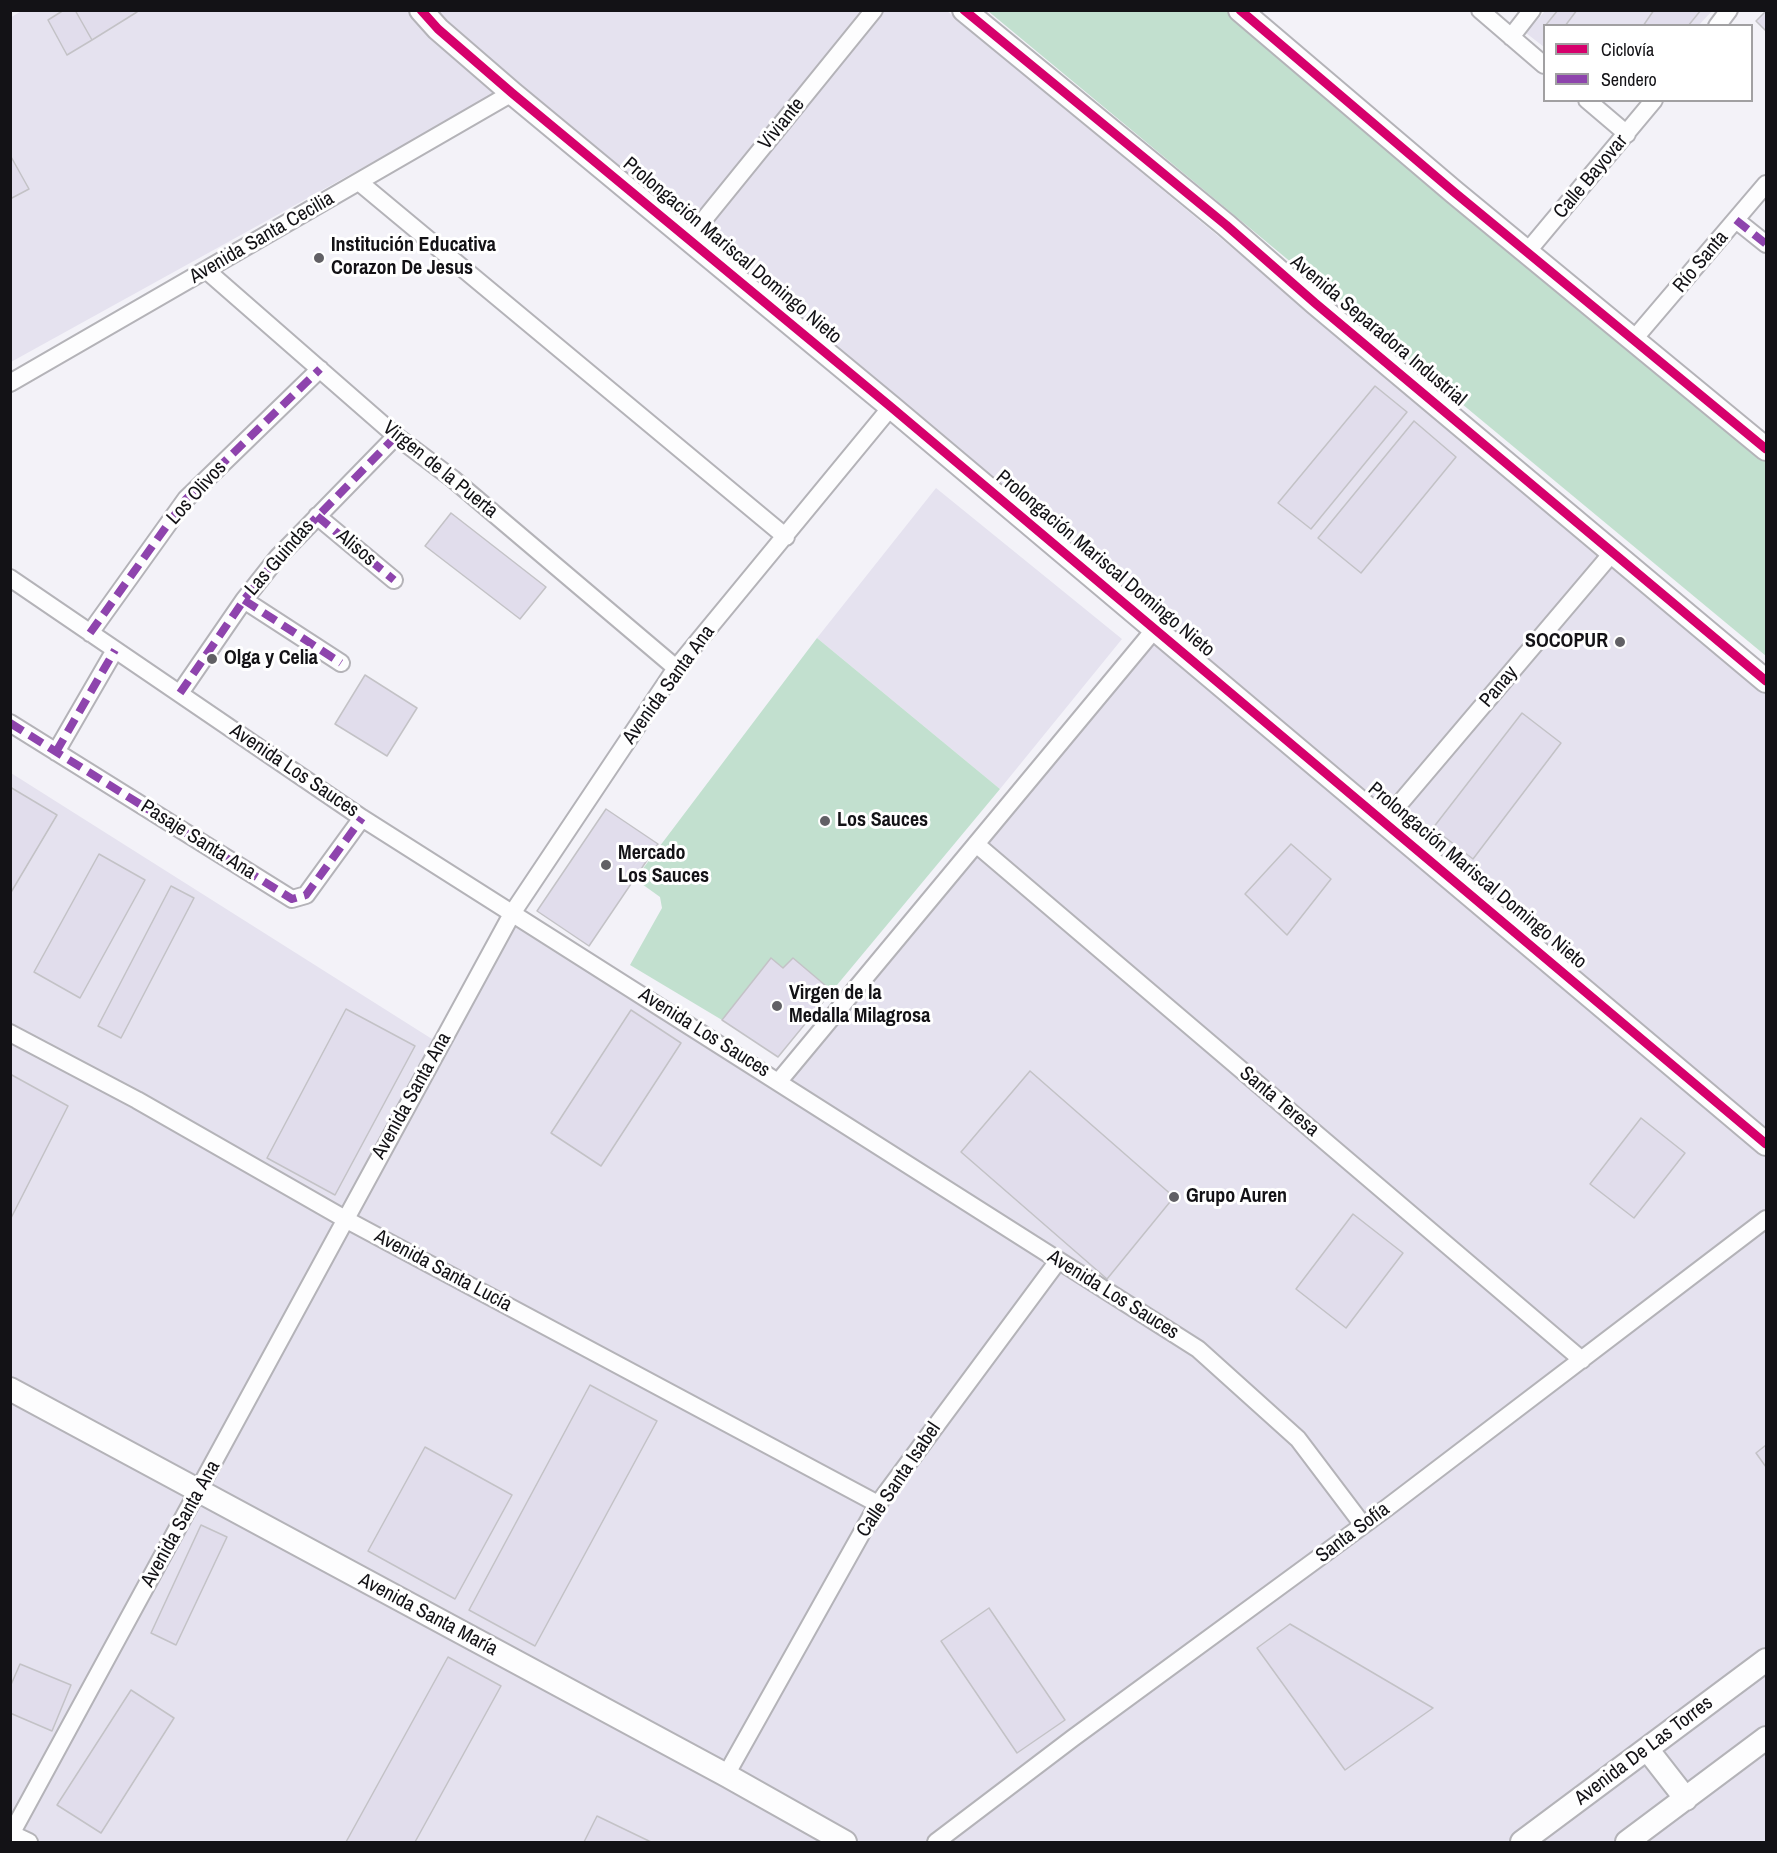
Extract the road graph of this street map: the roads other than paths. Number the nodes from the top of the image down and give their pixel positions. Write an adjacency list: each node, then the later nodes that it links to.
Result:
1 (421, 10): 11 (street, Prolongación Mariscal Domingo Nieto)
2 (874, 10): 18 (street, Viviante)
3 (964, 10): 30 (street, Avenida Separadora Industrial)
4 (1240, 10): 20 (street)
5 (1480, 10): 9 (street)
6 (1532, 10): 9 (street)
7 (1729, 10): 8 (street)
8 (1718, 24)
9 (1511, 36): 10 (street)
10 (1543, 63)
11 (513, 93): 15 (street, Avenida Santa Cecilia); 18 (street, Prolongación Mariscal Domingo Nieto)
12 (1589, 102): 14 (street)
13 (1652, 102): 14 (street, Calle Bayovar)
14 (1627, 134): 20 (street, Calle Bayovar)
15 (359, 182): 21 (street, Avenida Santa Cecilia); 29 (street)
16 (1767, 184): 17 (street, Río Santa)
17 (1736, 220): 19 (street); 22 (street, Río Santa)
18 (689, 238): 25 (street, Prolongación Mariscal Domingo Nieto)
19 (1767, 244)
20 (1527, 252): 22 (street)
21 (206, 270): 23 (street, Virgen de la Puerta); 24 (street, Avenida Santa Cecilia)
22 (1634, 339): 27 (street)
23 (320, 369): 26 (street, Virgen de la Puerta); 35 (street, Los Olivos)
24 (10, 383)
25 (891, 407): 29 (street, Avenida Santa Ana); 34 (street, Prolongación Mariscal Domingo Nieto)
26 (396, 436): 28 (street, Las Guindas); 38 (street, Virgen de la Puerta)
27 (1763, 439)
28 (317, 516): 32 (street, Alisos); 33 (street, Las Guindas)
29 (786, 537): 38 (street, Avenida Santa Ana)
30 (1613, 552): 39 (street, Avenida Separadora Industrial); 44 (street, Panay)
31 (10, 578): 35 (street, Avenida Los Sauces)
32 (394, 580)
33 (244, 600): 37 (street); 40 (street, Las Guindas)
34 (1154, 630): 44 (street, Prolongación Mariscal Domingo Nieto); 45 (street)
35 (90, 633): 36 (street, Avenida Los Sauces)
36 (115, 650): 40 (street, Avenida Los Sauces); 42 (street)
37 (340, 663)
38 (676, 668): 46 (street, Avenida Santa Ana)
39 (1767, 681)
40 (180, 693): 43 (street, Avenida Los Sauces)
41 (10, 723): 42 (street, Pasaje Santa Ana)
42 (56, 752): 43 (street, Pasaje Santa Ana)
43 (362, 818): 46 (street, Avenida Los Sauces)
44 (1384, 822): 49 (street, Prolongación Mariscal Domingo Nieto)
45 (976, 844): 48 (street); 53 (street, Santa Teresa)
46 (513, 912): 48 (street, Avenida Los Sauces); 50 (street, Avenida Santa Ana)
47 (10, 1033): 50 (street, Avenida Santa Lucía)
48 (779, 1081): 52 (street, Avenida Los Sauces)
49 (1767, 1144)
50 (345, 1219): 55 (street, Avenida Santa Ana); 56 (street, Avenida Santa Lucía)
51 (1767, 1219): 53 (street, Santa Sofía)
52 (1058, 1261): 56 (street, Calle Santa Isabel); 57 (street, Avenida Los Sauces)
53 (1582, 1360): 57 (street, Santa Sofía)
54 (10, 1389): 55 (street, Avenida Santa María)
55 (199, 1492): 61 (street, Avenida Santa María); 63 (street, Avenida Santa Ana)
56 (878, 1504): 61 (street, Calle Santa Isabel)
57 (1363, 1525): 66 (street, Santa Sofía)
58 (1767, 1660): 60 (street, Avenida De Las Torres)
59 (1767, 1738): 62 (street)
60 (1647, 1749): 62 (street); 67 (street, Avenida De Las Torres)
61 (726, 1775): 65 (street, Avenida Santa María)
62 (1686, 1799): 68 (street)
63 (11, 1834): 64 (street)
64 (29, 1842)
65 (845, 1842)
66 (936, 1842)
67 (1522, 1842)
68 (1627, 1842)

